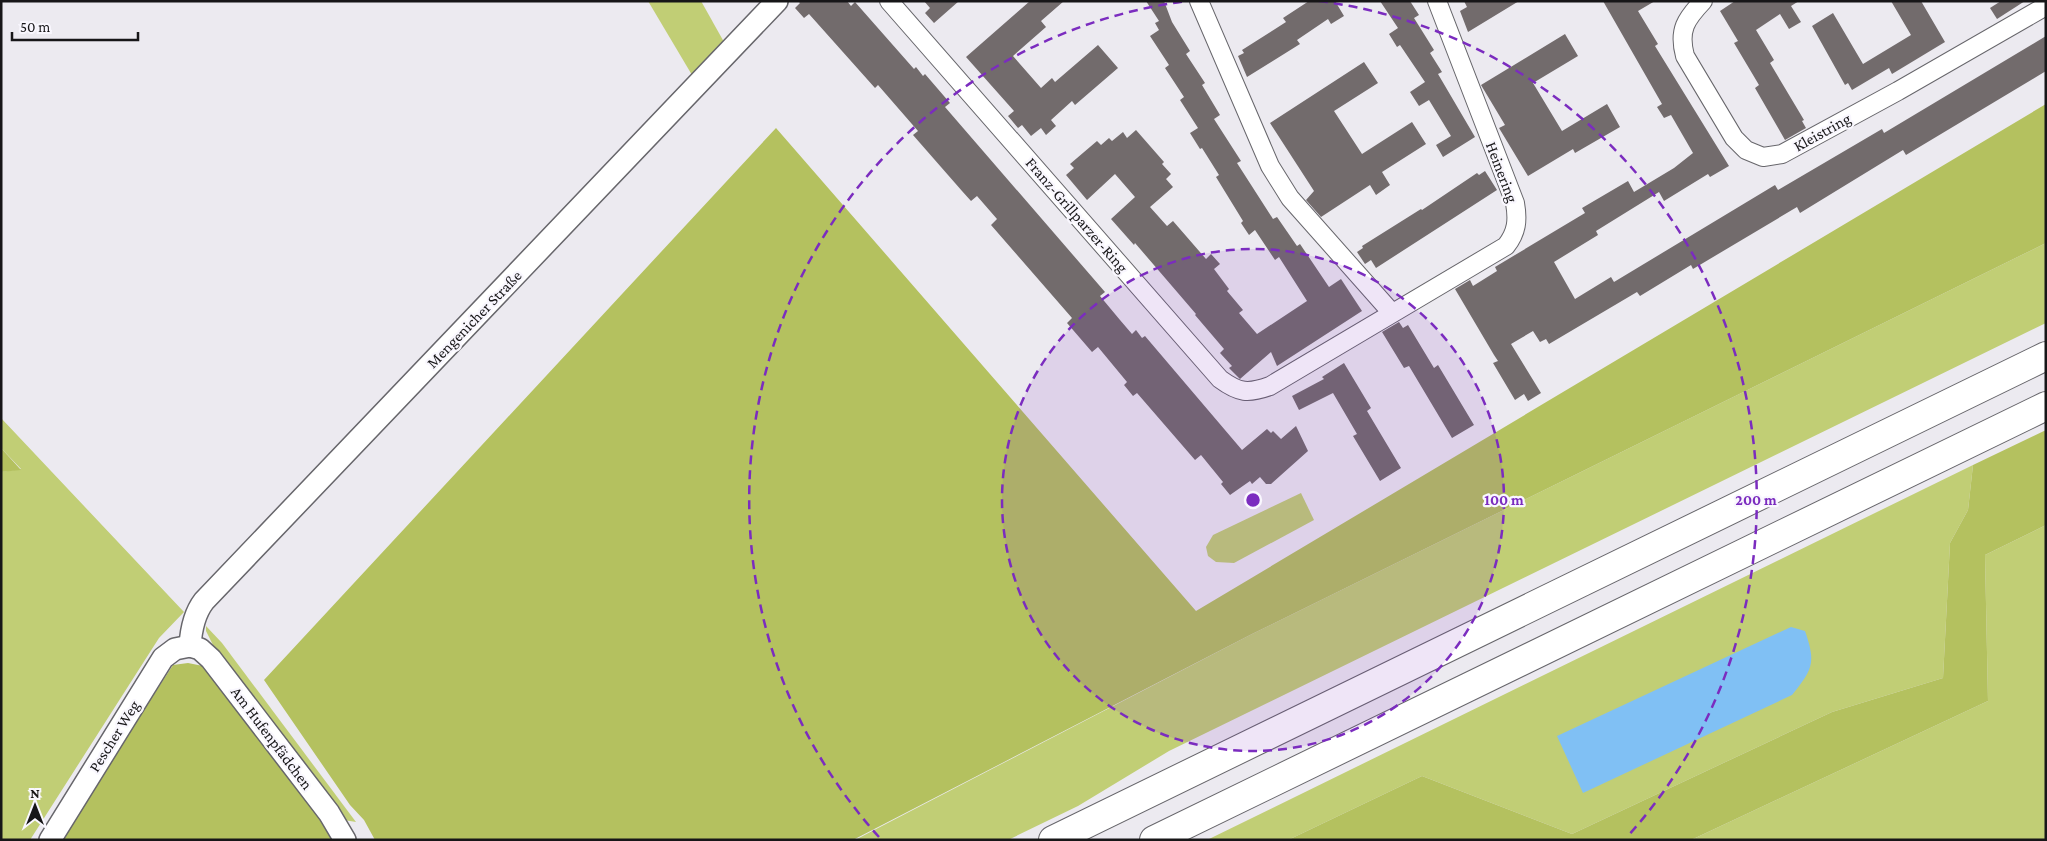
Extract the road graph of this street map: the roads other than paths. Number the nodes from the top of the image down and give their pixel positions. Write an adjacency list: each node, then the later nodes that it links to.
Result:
1 (777, 1): 11 (street, Mengenicher Straße)
2 (889, 1): 9 (street, Franz-Grillparzer-Ring)
3 (1199, 1): 7 (street)
4 (1436, 1): 7 (street, Heinering)
5 (1703, 1): 6 (street, Kleistring)
6 (2046, 6)
7 (1392, 313): 9 (street, Heinering)
8 (2046, 356): 14 (highway)
9 (1282, 379)
10 (2046, 406): 15 (highway)
11 (190, 646): 12 (street, Pescher Weg); 13 (street, Am Hufenpfädchen)
12 (50, 840)
13 (345, 840)
14 (1053, 840)
15 (1154, 840)

